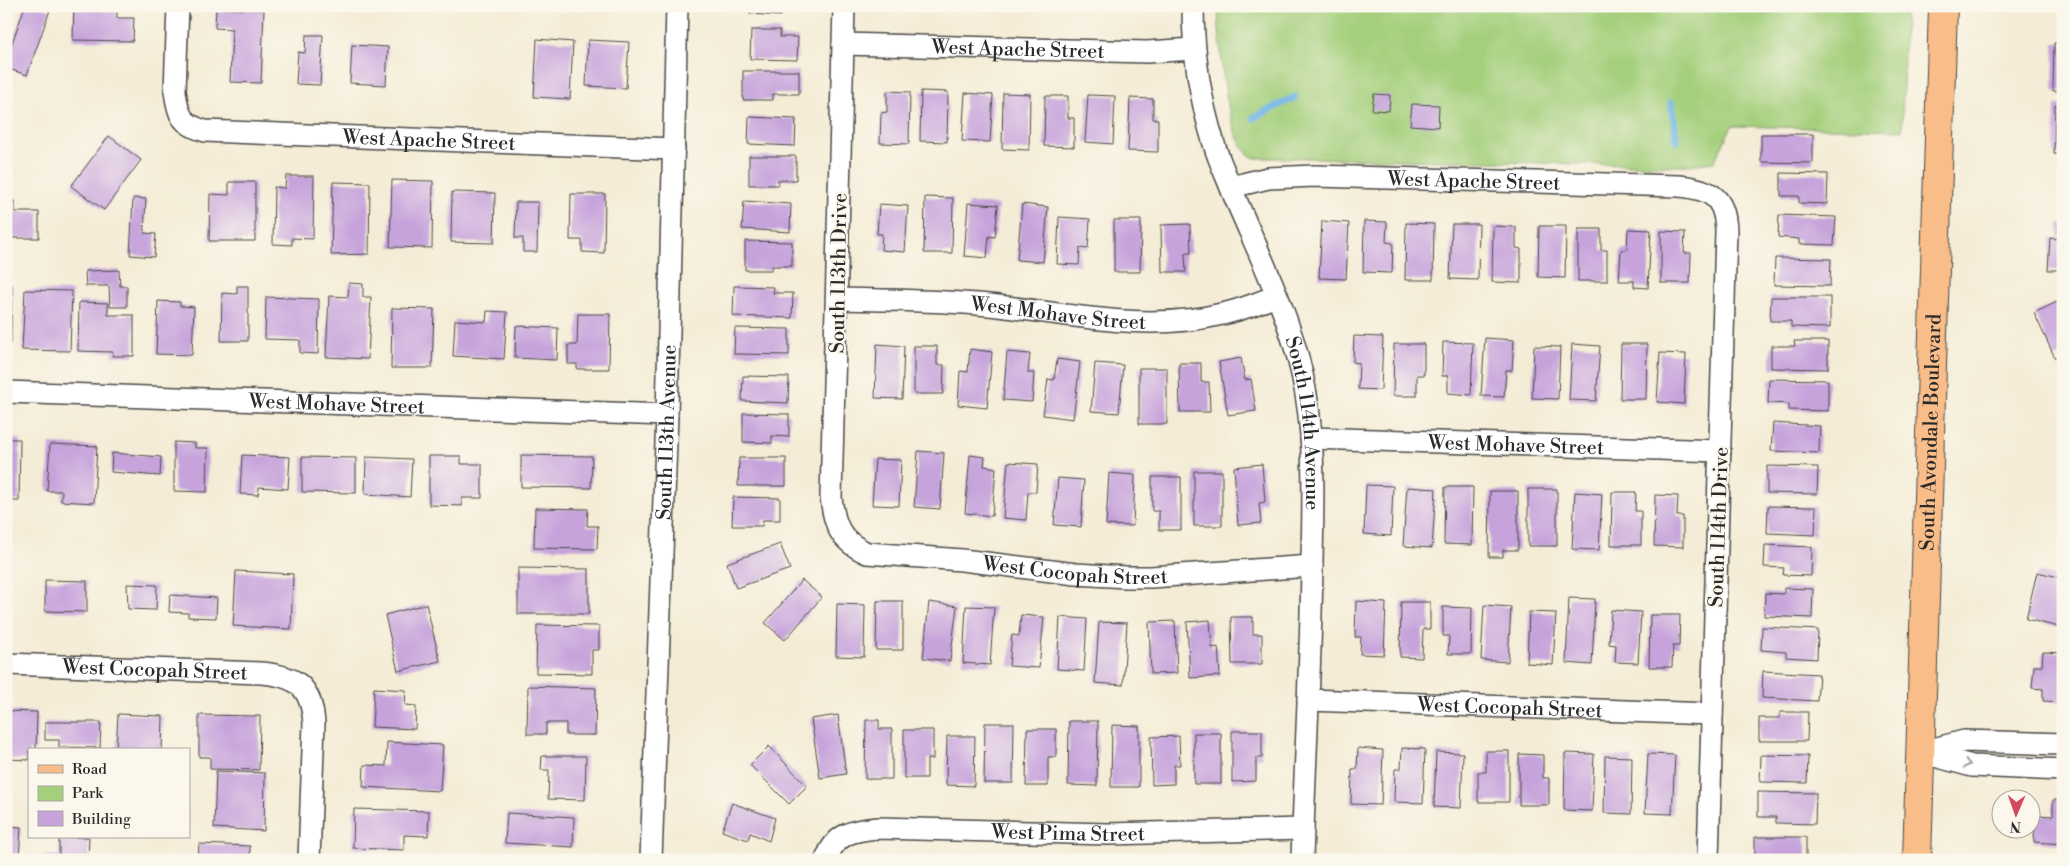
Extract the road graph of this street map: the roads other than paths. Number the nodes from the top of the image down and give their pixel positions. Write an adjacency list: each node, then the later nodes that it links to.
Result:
1 (178, 6): 8 (street, West Apache Street)
2 (678, 6): 8 (street, South 113th Avenue)
3 (844, 6): 6 (street, South 113th Drive)
4 (1193, 6): 7 (street, South 114th Avenue)
5 (1943, 6): 23 (main road, South Avondale Boulevard)
6 (843, 44): 7 (street, West Apache Street); 12 (street, South 113th Drive)
7 (1194, 49): 9 (street, South 114th Avenue)
8 (674, 149): 14 (street, South 113th Avenue)
9 (1231, 187): 10 (street, West Apache Street); 11 (street, South 114th Avenue)
10 (1715, 196): 16 (street, South 114th Drive)
11 (1276, 296): 12 (street, West Mohave Street); 15 (street, South 114th Avenue)
12 (837, 299): 17 (street, South 113th Drive)
13 (6, 392): 14 (street, West Mohave Street)
14 (667, 414): 27 (street, South 113th Avenue)
15 (1311, 438): 16 (street, West Mohave Street); 18 (street, South 114th Avenue)
16 (1720, 450): 21 (street, South 114th Drive)
17 (843, 537): 18 (street, West Cocopah Street)
18 (1312, 566): 20 (street, South 114th Avenue)
19 (6, 664): 26 (street, West Cocopah Street)
20 (1308, 700): 21 (street, West Cocopah Street); 25 (street, South 114th Avenue)
21 (1712, 714): 30 (street, South 114th Drive)
22 (2063, 744): 23 (street)
23 (1920, 752): 24 (street, one-way to 24); 31 (main road, South Avondale Boulevard)
24 (2063, 770)
25 (1303, 829): 28 (street, West Pima Street); 29 (street, South 114th Avenue)
26 (309, 860)
27 (650, 860)
28 (826, 860)
29 (1302, 860)
30 (1708, 860)
31 (1917, 860)

